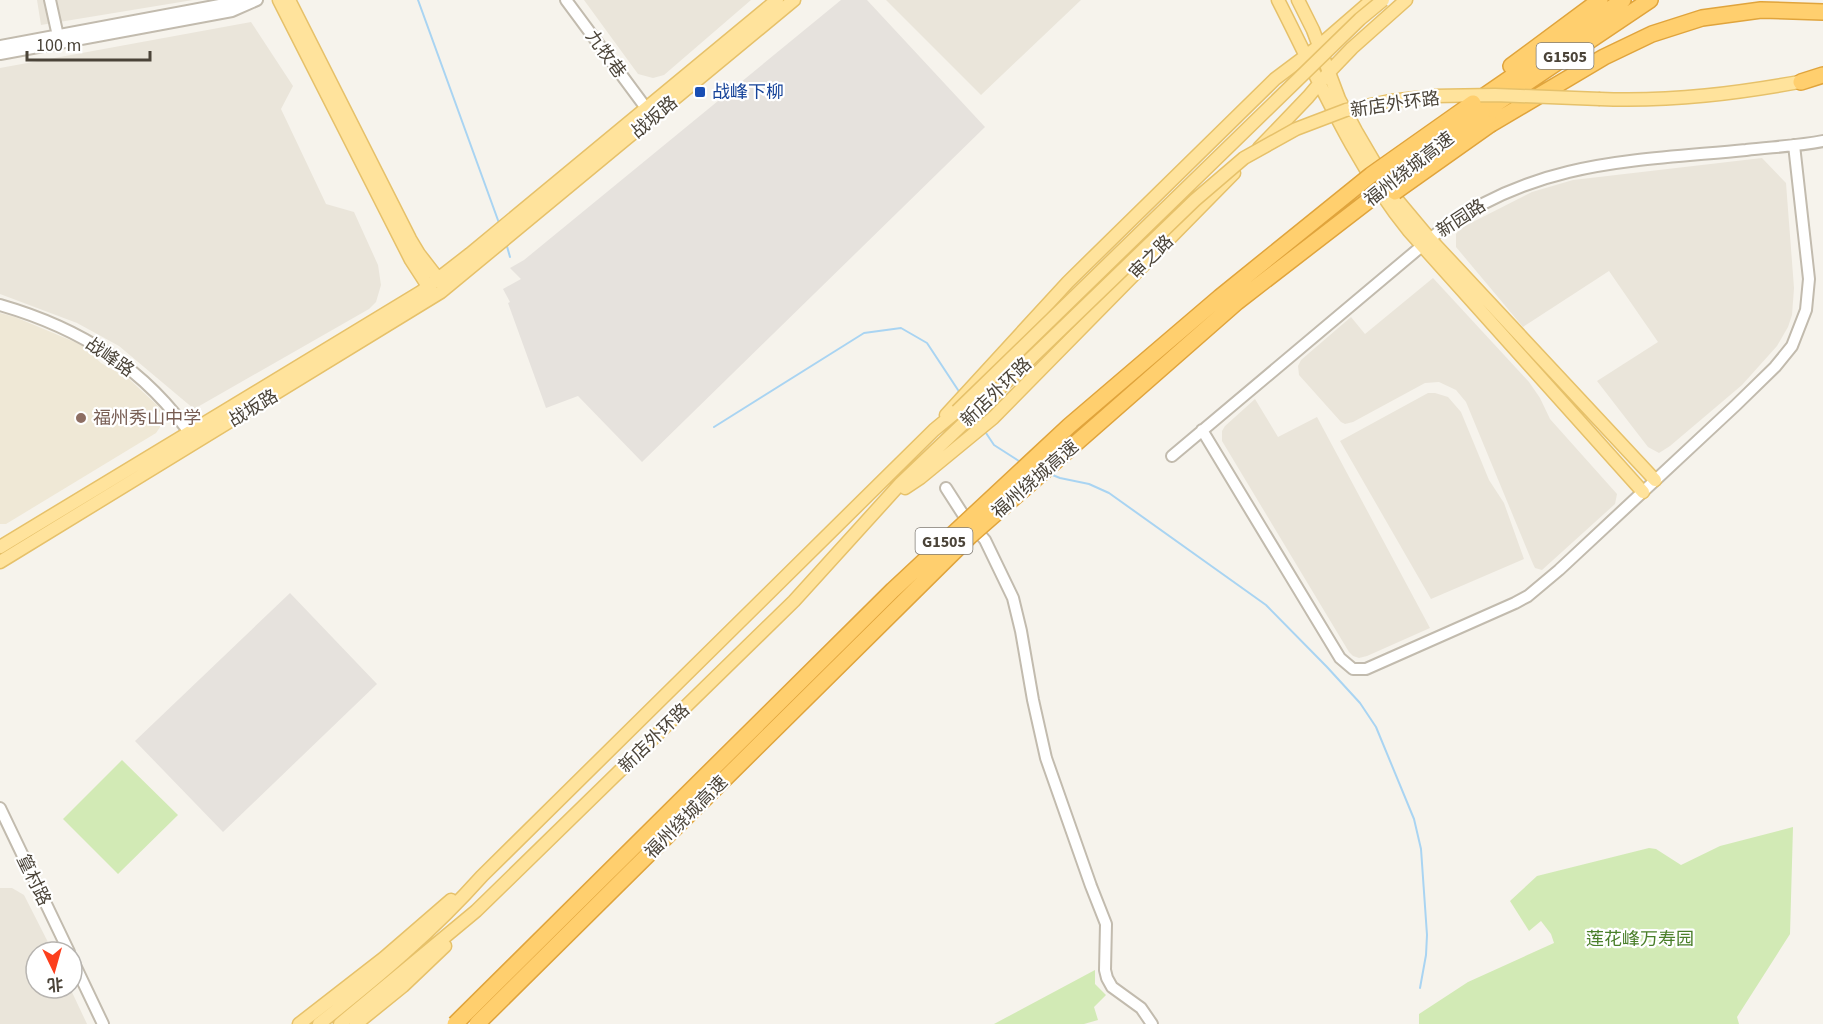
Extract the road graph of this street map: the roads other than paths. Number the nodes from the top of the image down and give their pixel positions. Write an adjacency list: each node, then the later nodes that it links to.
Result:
1 (50, 0): 19 (street)
2 (257, 0): 17 (street)
3 (279, 0): 35 (main road)
4 (289, 0): 35 (main road)
5 (566, 0): 29 (street, 九牧巷)
6 (777, 0): 29 (main road, 战坂路)
7 (794, 0): 33 (main road, 战坂路)
8 (1278, 0): 24 (main road)
9 (1298, 0): 21 (main road)
10 (1372, 0): 21 (main road)
11 (1383, 0): 37 (main road, 新店外环路, bridge)
12 (1406, 0): 25 (main road, 审之路)
13 (1586, 0): 22 (highway)
14 (1600, 0): 22 (highway)
15 (1623, 0): 30 (highway, 福州绕城高速 / G1505)
16 (1650, 0): 30 (highway, 福州绕城高速 / G1505)
17 (245, 5): 19 (street); 23 (street)
18 (1823, 12): 30 (highway)
19 (58, 36): 20 (street)
20 (0, 46)
21 (1319, 46): 24 (main road); 25 (main road)
22 (1527, 53): 30 (highway)
23 (0, 54)
24 (1306, 56): 28 (main road); 37 (main road)
25 (1329, 72): 28 (main road, 审之路); 34 (main road)
26 (1823, 76): 27 (highway)
27 (1801, 82): 44 (main road, 新店外环路, bridge)
28 (1320, 83): 34 (main road); 44 (main road, 审之路)
29 (646, 108): 33 (main road, 战坂路)
30 (1479, 110): 57 (highway, 福州绕城高速 / G1505, bridge); 58 (highway, 福州绕城高速 / G1505, bridge)
31 (1823, 141): 32 (street, 新园路)
32 (1794, 145): 34 (street, 新园路); 41 (street)
33 (512, 226): 35 (main road, 战坂路)
34 (1426, 243): 38 (street, 新园路); 41 (main road); 43 (main road)
35 (436, 288): 39 (main road, 战坂路)
36 (0, 305): 39 (street, 战峰路)
37 (955, 409): 48 (main road, 新店外环路)
38 (1202, 430): 40 (street, 新园路); 43 (street)
39 (193, 438): 45 (main road, 战坂路); 46 (main road, 战坂路)
40 (1172, 456)
41 (1655, 480): 43 (street)
42 (946, 488): 59 (street)
43 (1642, 492)
44 (885, 501): 49 (main road, 新店外环路)
45 (0, 547)
46 (0, 562)
47 (0, 808): 50 (street, 篁村路)
48 (482, 876): 53 (main road); 54 (main road, 新店外环路)
49 (476, 911): 55 (main road, 新店外环路); 56 (main road)
50 (63, 940)
51 (84, 984): 52 (street)
52 (103, 1024)
53 (299, 1024)
54 (319, 1024)
55 (340, 1024)
56 (356, 1024)
57 (455, 1024)
58 (477, 1024)
59 (1152, 1024)

